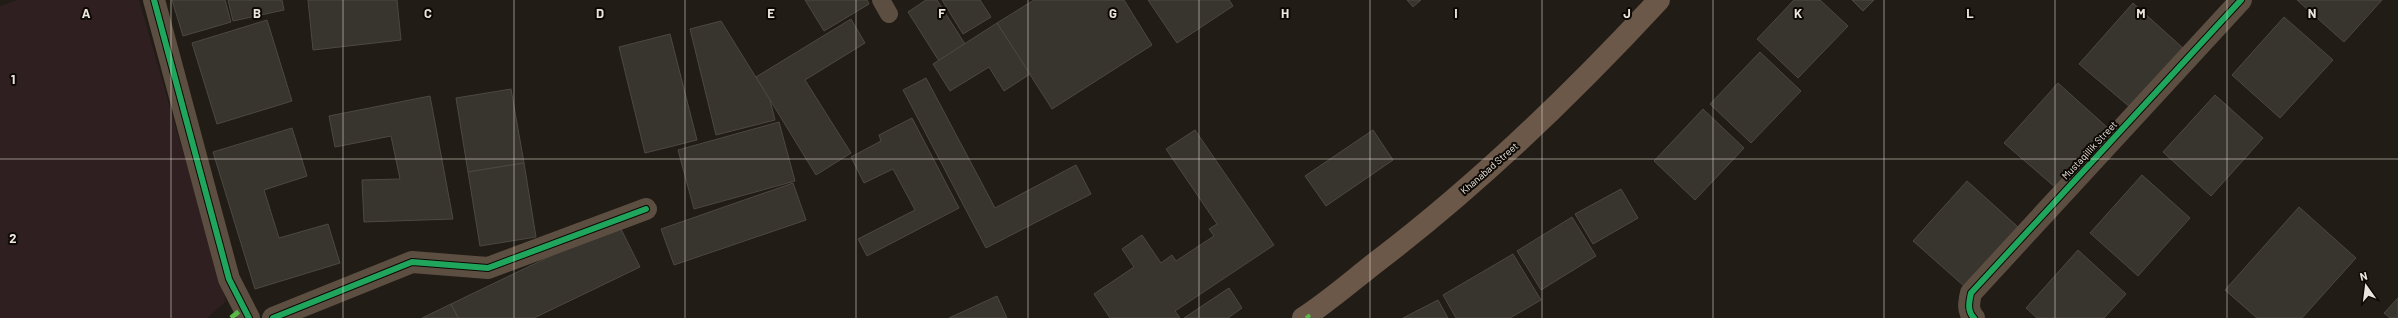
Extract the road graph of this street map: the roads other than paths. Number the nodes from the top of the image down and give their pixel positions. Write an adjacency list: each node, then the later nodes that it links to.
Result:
1 (154, 0): 5 (street)
2 (1659, 0): 6 (main road, Khanabad Street)
3 (2241, 0): 8 (street, Mustaqillik Street)
4 (646, 209): 7 (street)
5 (241, 314)
6 (1306, 317)
7 (273, 318)
8 (1974, 318)

